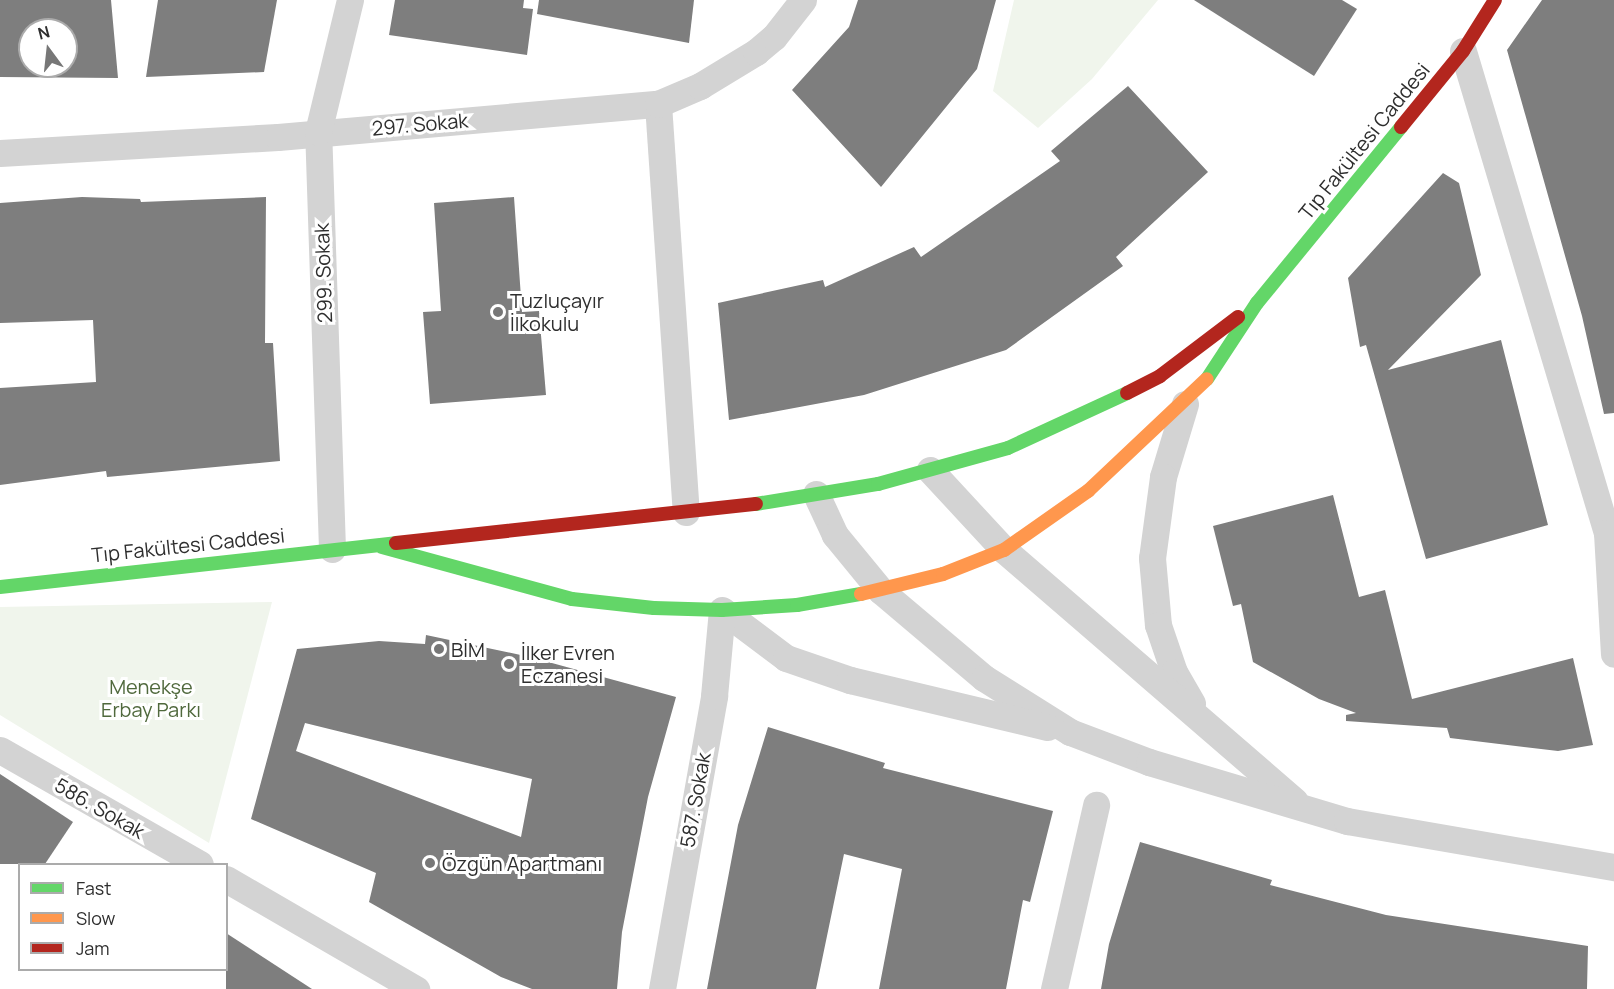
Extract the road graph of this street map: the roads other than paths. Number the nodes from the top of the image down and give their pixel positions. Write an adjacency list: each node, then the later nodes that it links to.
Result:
1 (350, 0): 6 (street, 299. Sokak)
2 (804, 0): 5 (street, 297. Sokak)
3 (1495, 0): 4 (main road, Tıp Fakültesi Caddesi)
4 (1463, 51): 8 (main road, Tıp Fakültesi Caddesi); 19 (street)
5 (658, 104): 6 (street, 297. Sokak); 12 (street)
6 (318, 132): 7 (street, 297. Sokak); 14 (street, 299. Sokak)
7 (0, 153)
8 (1257, 303): 9 (main road); 10 (main road)
9 (1185, 404): 15 (main road); 20 (street)
10 (930, 470): 11 (main road); 15 (street)
11 (816, 494): 12 (main road); 17 (street)
12 (686, 512): 13 (main road)
13 (382, 547): 14 (main road, Tıp Fakültesi Caddesi); 18 (main road)
14 (332, 549): 16 (main road, Tıp Fakültesi Caddesi)
15 (1004, 550): 17 (main road); 20 (street)
16 (0, 587)
17 (881, 591): 18 (main road); 21 (street)
18 (722, 610): 21 (street); 29 (street, 587. Sokak)
19 (1614, 654)
20 (1201, 720): 24 (street)
21 (1070, 732): 24 (street)
22 (0, 750): 25 (street, 586. Sokak)
23 (1096, 805): 30 (street)
24 (1302, 807): 26 (street)
25 (198, 863)
26 (1614, 867)
27 (228, 880): 28 (street)
28 (416, 989)
29 (662, 989)
30 (1054, 989)

